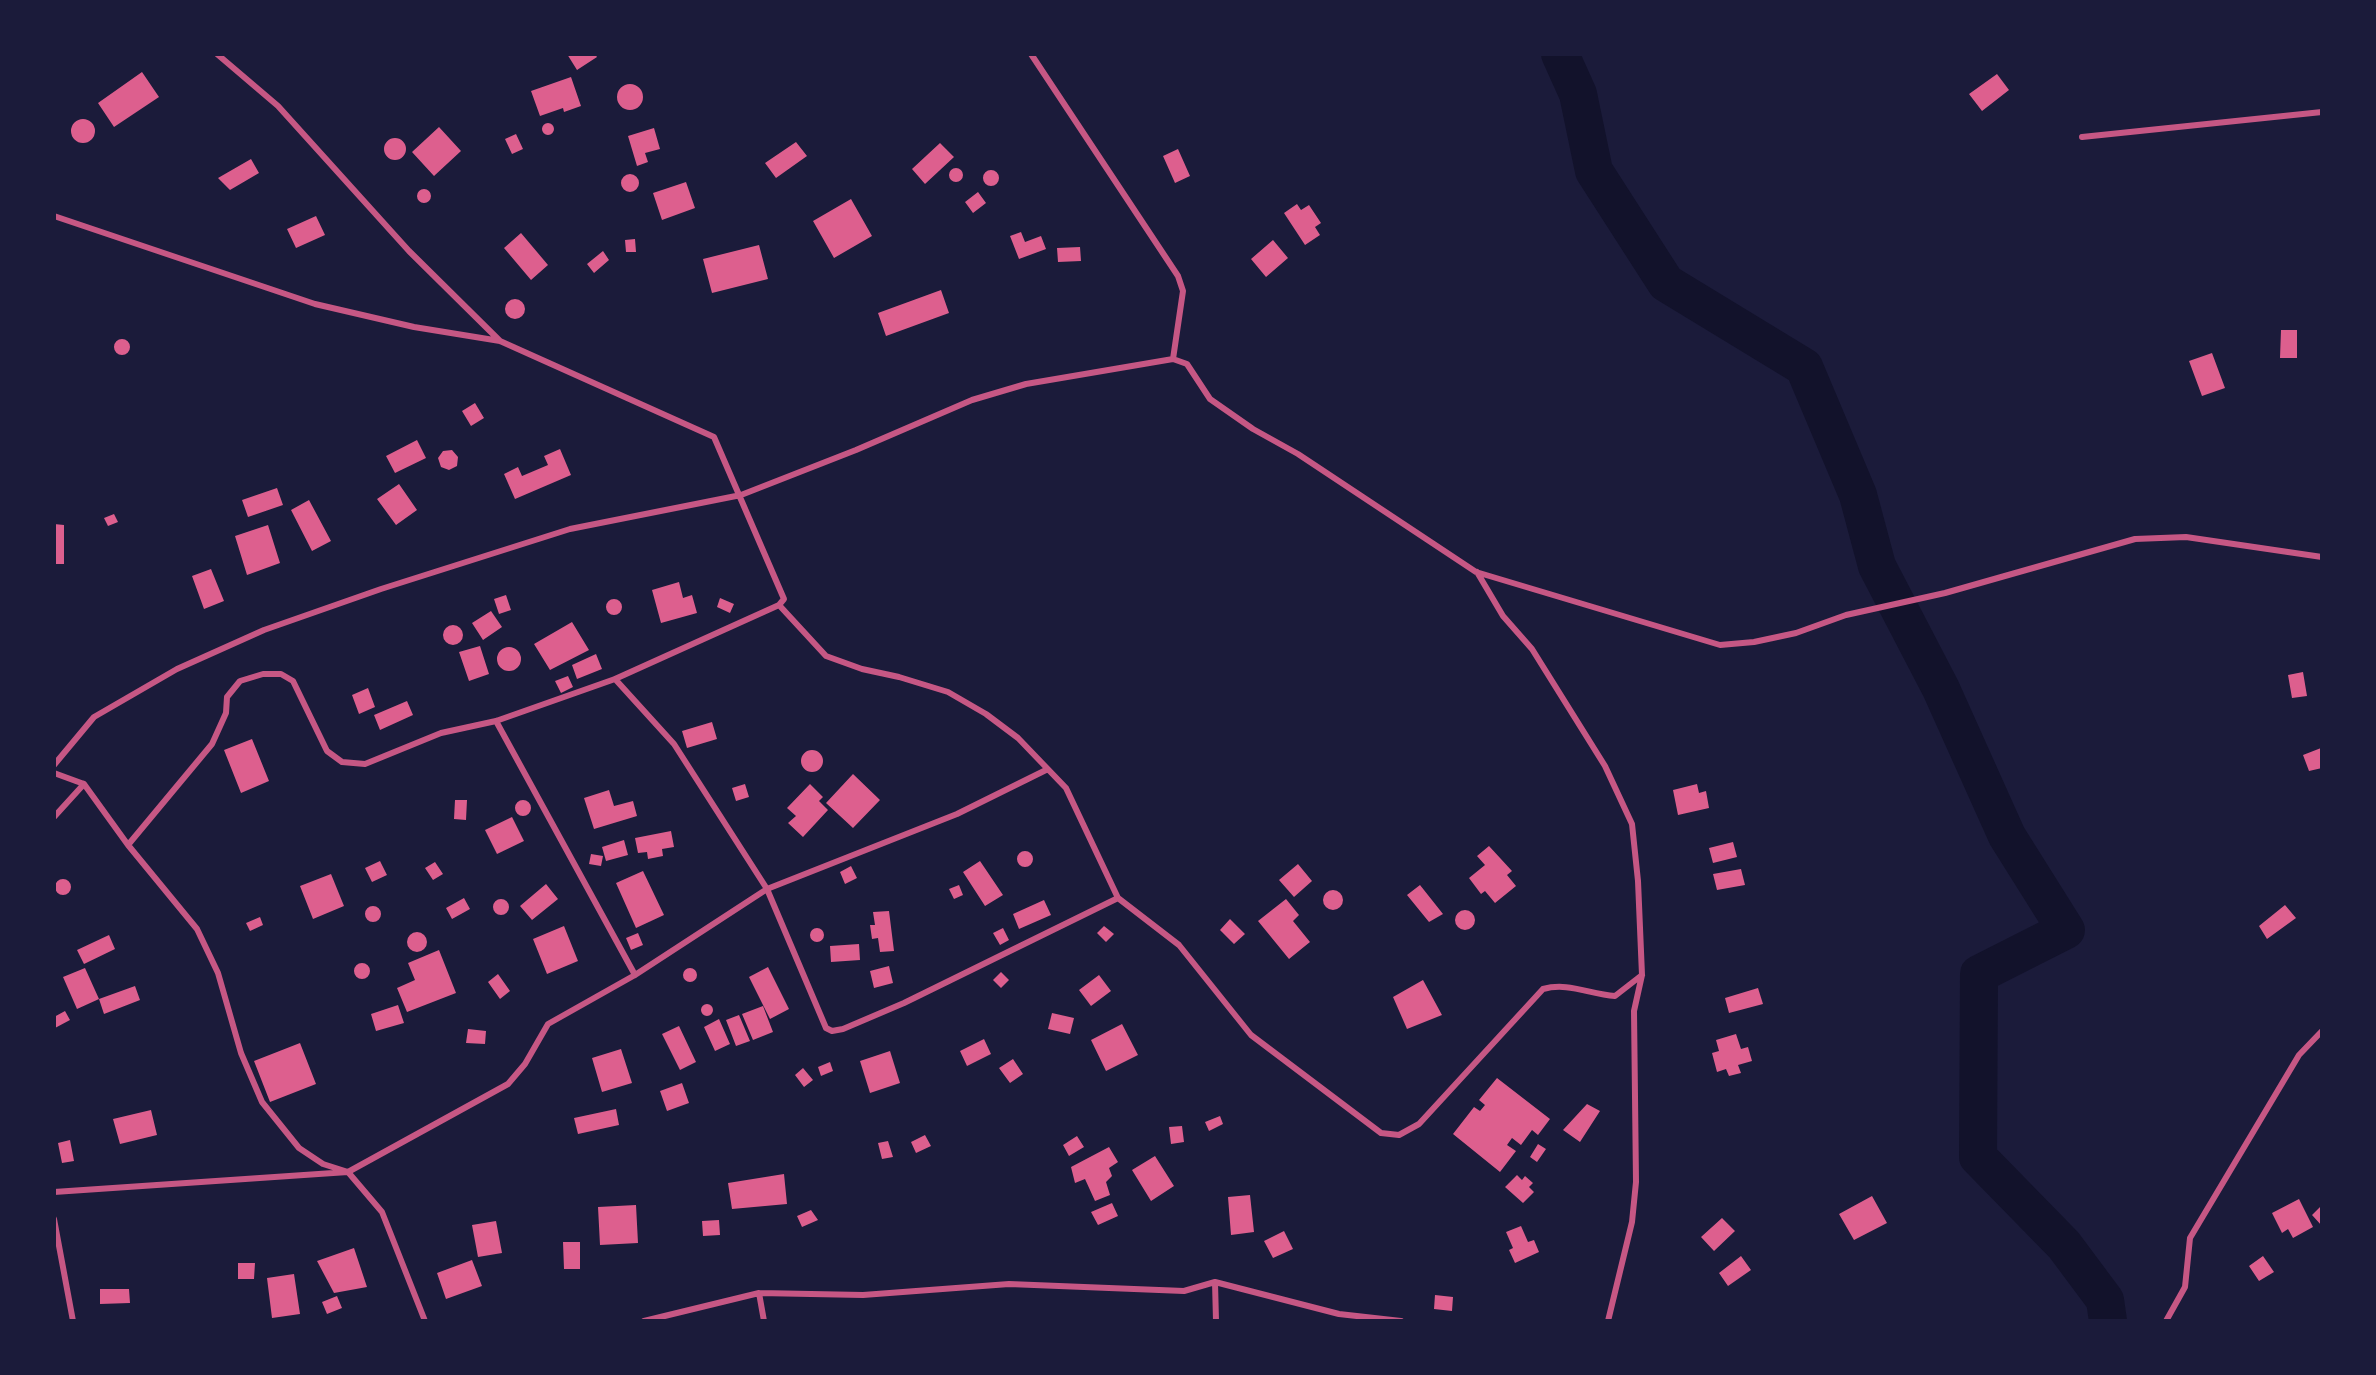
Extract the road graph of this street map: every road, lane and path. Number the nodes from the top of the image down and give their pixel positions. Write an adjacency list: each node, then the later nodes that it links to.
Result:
1 (217, 54): 6 (street)
2 (1031, 54): 7 (street)
3 (2322, 112): 4 (street)
4 (2082, 137)
5 (54, 216): 6 (street)
6 (500, 341): 8 (street)
7 (1173, 359): 8 (street); 10 (street)
8 (741, 495): 11 (street); 14 (street)
9 (2322, 557): 10 (street)
10 (1476, 572): 23 (street)
11 (779, 605): 12 (street); 15 (street)
12 (615, 679): 13 (street); 20 (street)
13 (495, 721): 19 (street); 22 (street)
14 (54, 765)
15 (1046, 770): 20 (street); 21 (street)
16 (54, 773): 17 (street)
17 (84, 784): 18 (street); 19 (street)
18 (54, 817)
19 (128, 845): 25 (street)
20 (767, 889): 21 (street); 22 (street)
21 (1118, 898): 23 (street)
22 (635, 975): 25 (street)
23 (1642, 975): 36 (street)
24 (2322, 1030): 37 (street)
25 (348, 1172): 26 (street); 31 (street)
26 (54, 1192)
27 (54, 1219): 30 (street)
28 (1215, 1282): 29 (street); 34 (street); 35 (street)
29 (759, 1293): 32 (street); 33 (street)
30 (74, 1321)
31 (425, 1321)
32 (644, 1321)
33 (764, 1321)
34 (1216, 1321)
35 (1401, 1321)
36 (1608, 1321)
37 (2166, 1321)

